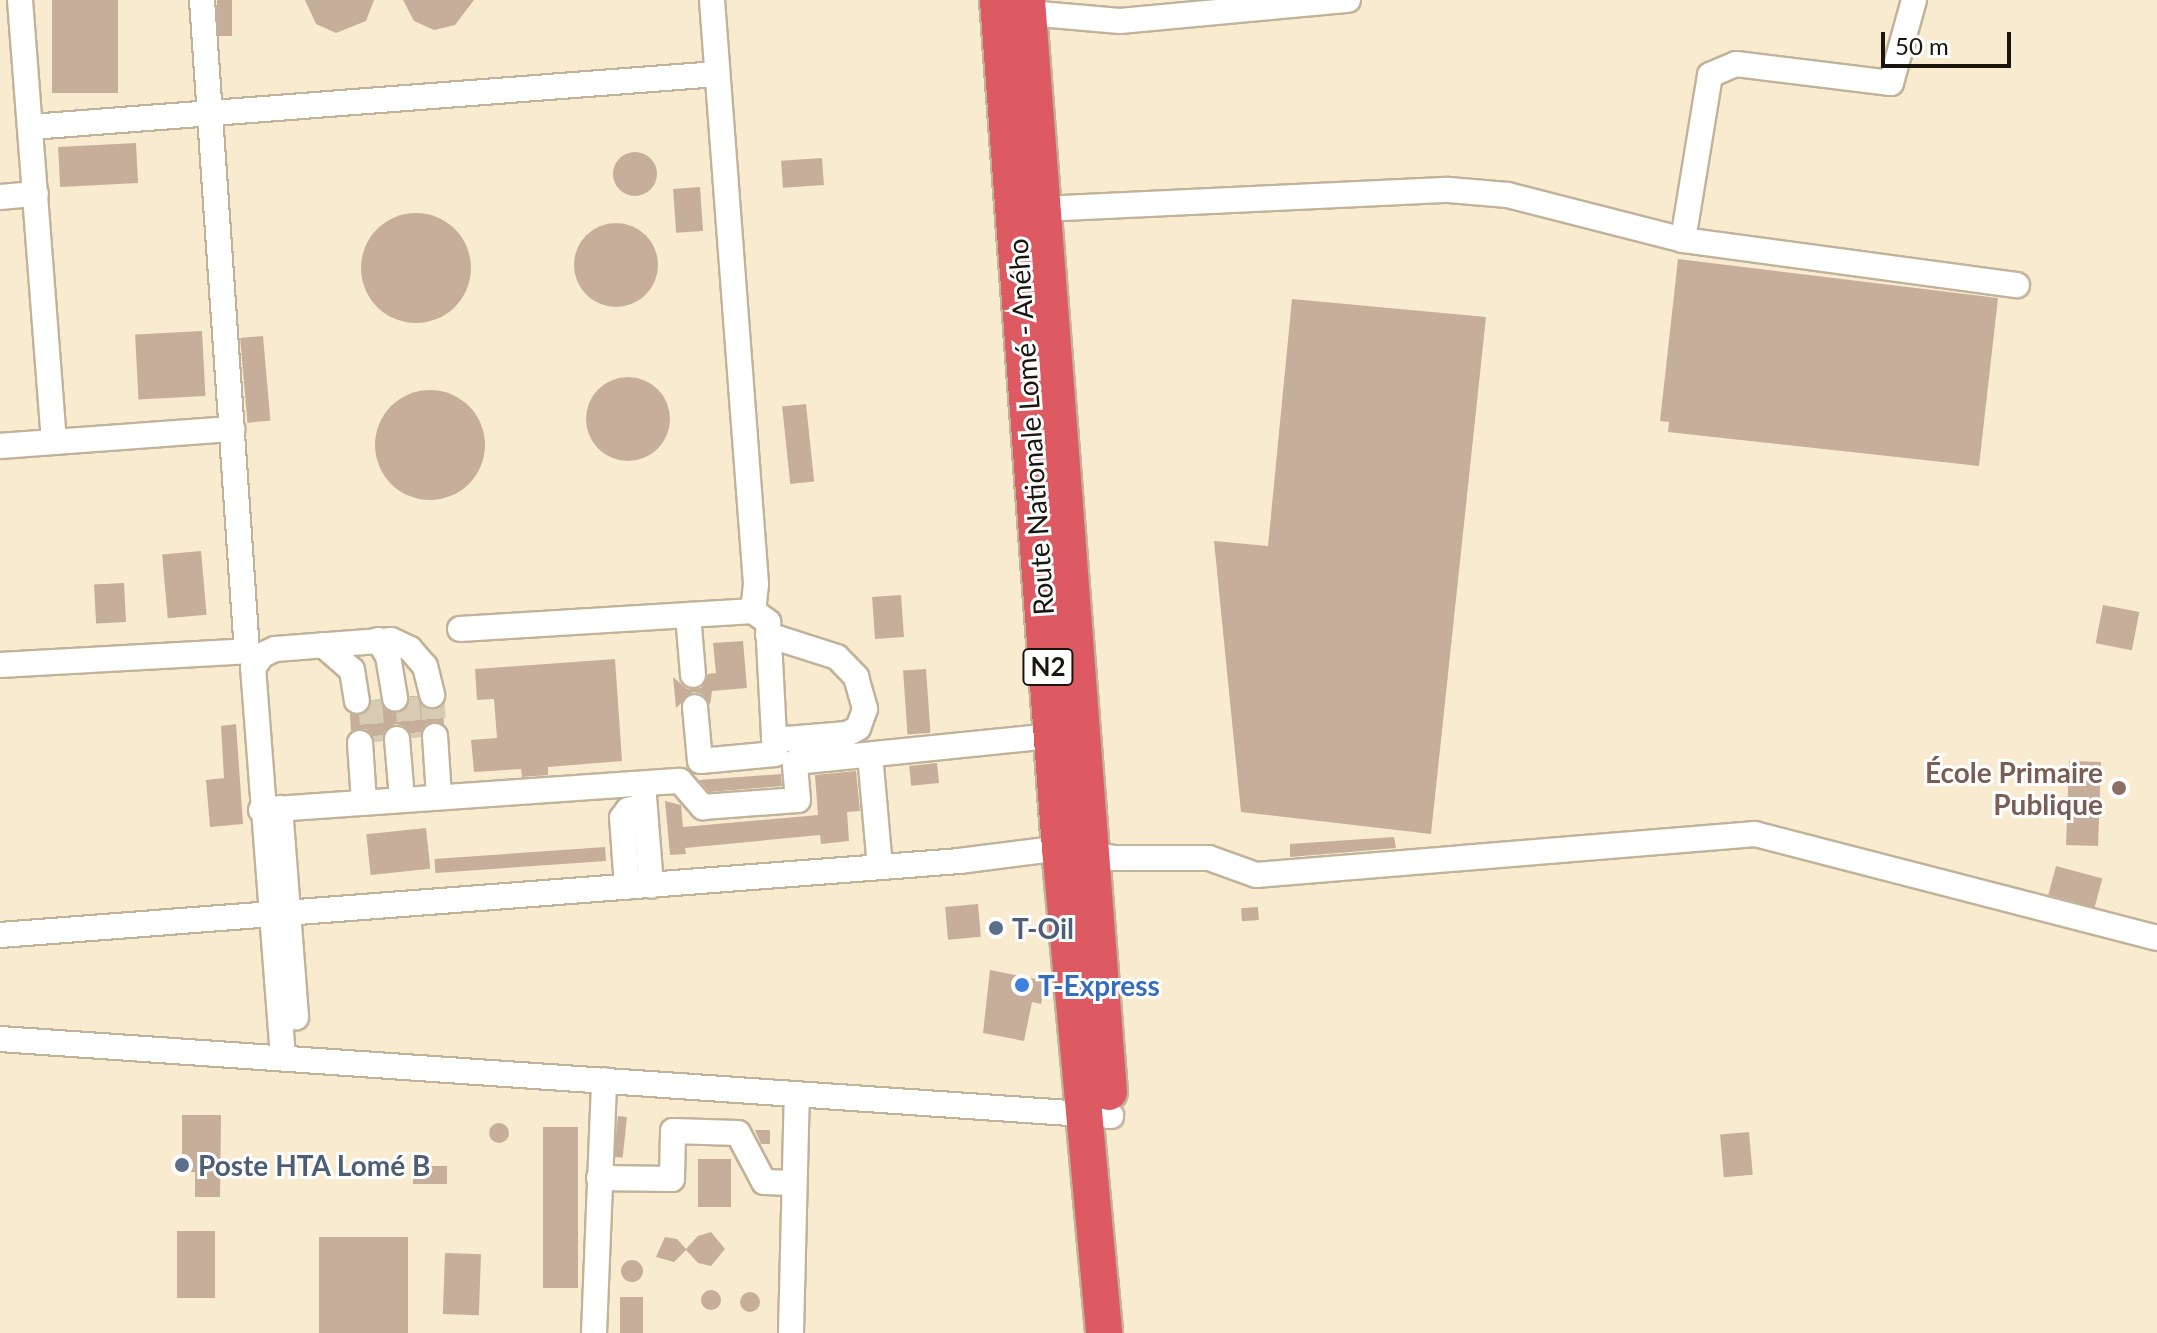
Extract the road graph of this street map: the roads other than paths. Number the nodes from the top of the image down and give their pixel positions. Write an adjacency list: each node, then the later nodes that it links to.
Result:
1 (20, 0): 9 (street)
2 (202, 0): 8 (street)
3 (712, 0): 7 (street)
4 (1348, 0): 6 (street)
5 (1914, 0): 13 (street)
6 (1018, 4): 12 (highway, Route Nationale Lomé - Aného / N2); 29 (highway, Route Nationale Lomé - Aného / N2)
7 (717, 74): 8 (street); 18 (street)
8 (210, 114): 9 (street); 15 (street)
9 (31, 127): 10 (street)
10 (36, 194): 11 (street); 16 (street)
11 (0, 197)
12 (1042, 209): 13 (street); 35 (highway, Route Nationale Lomé - Aného / N2)
13 (1683, 240): 14 (street)
14 (2017, 285)
15 (232, 429): 16 (street); 24 (street)
16 (54, 442): 17 (street)
17 (0, 446)
18 (753, 611): 19 (street); 21 (street)
19 (688, 615): 20 (street); 26 (street)
20 (460, 629)
21 (768, 635): 30 (street); 30 (street)
22 (382, 644): 23 (street); 27 (street); 27 (street)
23 (323, 645): 24 (street); 27 (street)
24 (252, 656): 25 (street); 34 (street)
25 (0, 665)
26 (693, 675)
27 (394, 698)
28 (695, 707): 30 (street)
29 (1053, 736): 31 (street); 35 (highway, Route Nationale Lomé - Aného / N2)
30 (774, 740)
31 (870, 755): 32 (street); 36 (street)
32 (644, 795): 33 (street); 37 (street)
33 (402, 799): 33 (street); 34 (street)
34 (271, 809): 38 (street)
35 (1075, 849): 36 (street); 40 (street); 45 (highway, Route Nationale Lomé - Aného / N2)
36 (880, 867): 37 (street)
37 (639, 887): 38 (street)
38 (280, 914): 39 (street); 42 (street)
39 (0, 935)
40 (2157, 938)
41 (0, 1039): 42 (street)
42 (291, 1058): 43 (street)
43 (604, 1080): 44 (street); 46 (street)
44 (797, 1094): 45 (street); 47 (street)
45 (1099, 1114): 50 (highway, Route Nationale Lomé - Aného / N2); 51 (highway, Route Nationale Lomé - Aného / N2)
46 (599, 1178): 47 (street); 48 (street)
47 (793, 1183): 49 (street)
48 (594, 1333)
49 (791, 1333)
50 (1104, 1333)
51 (1126, 1333)

